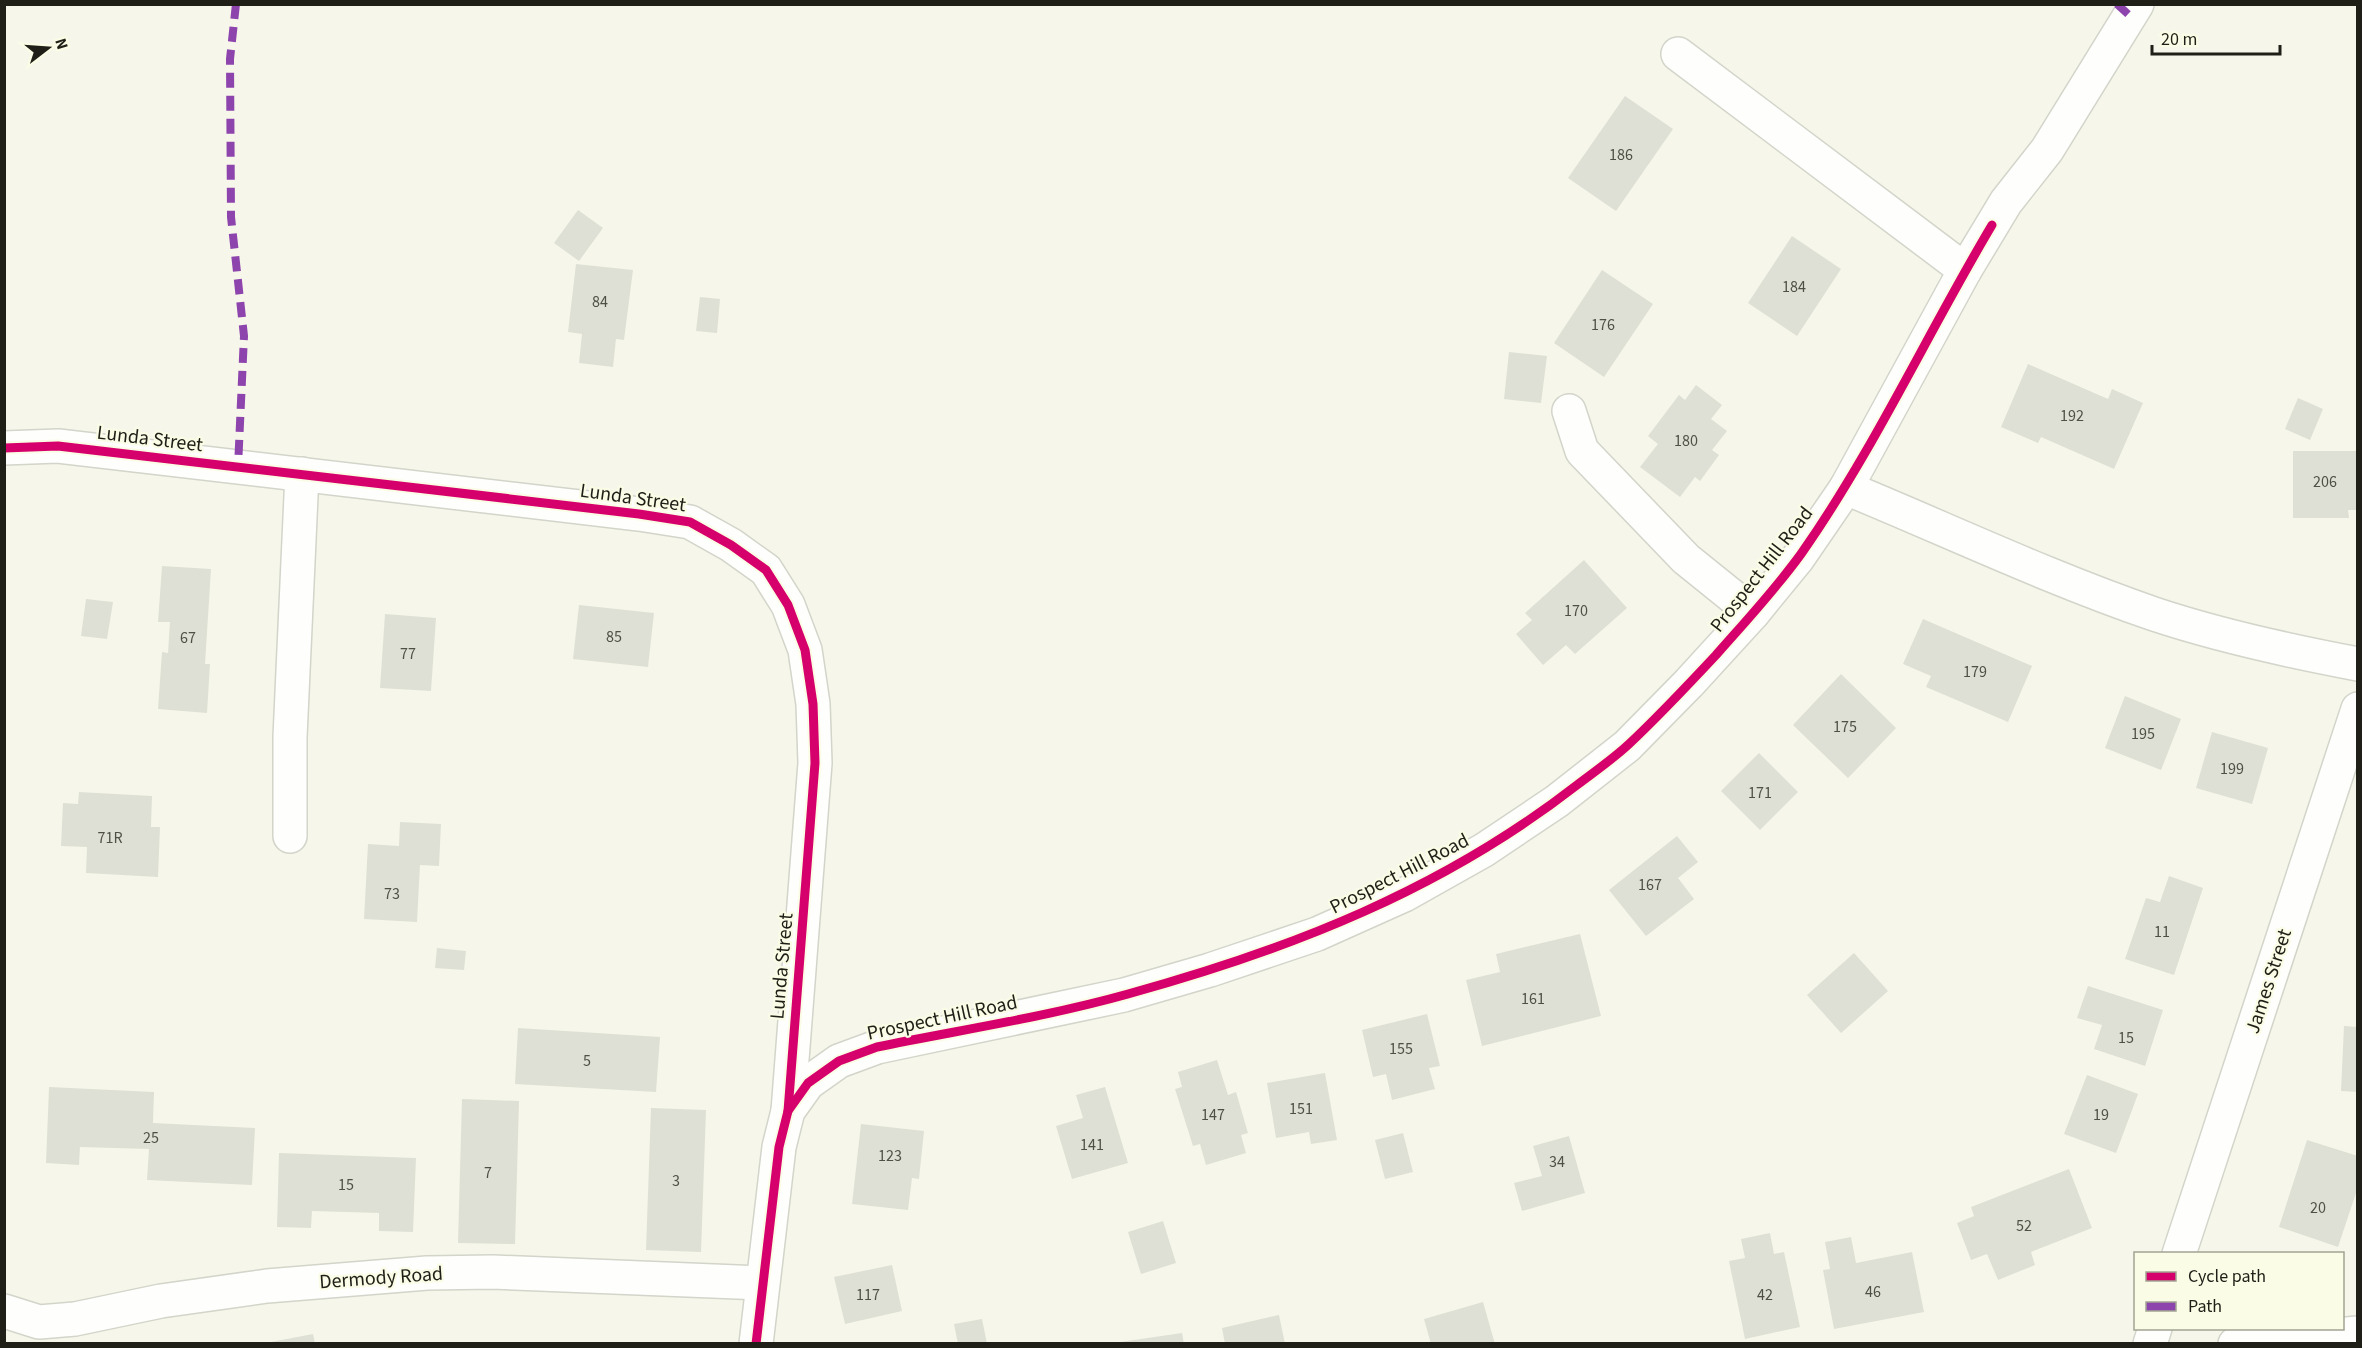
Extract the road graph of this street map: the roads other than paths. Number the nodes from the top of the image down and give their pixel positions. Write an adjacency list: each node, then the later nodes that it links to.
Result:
1 (2137, 4): 3 (street, Prospect Hill Road)
2 (1678, 54): 3 (street)
3 (1965, 270): 7 (street, Prospect Hill Road)
4 (1569, 411): 8 (street)
5 (4, 448): 6 (street, Lunda Street)
6 (302, 474): 11 (street); 12 (street, Lunda Street)
7 (1846, 488): 8 (street, Prospect Hill Road); 9 (street)
8 (1754, 613): 12 (street, Prospect Hill Road)
9 (2358, 664)
10 (2358, 709): 13 (street, James Street)
11 (290, 836)
12 (788, 1111): 14 (street, Prospect Hill Road)
13 (2180, 1252)
14 (762, 1283): 15 (street, Dermody Road); 17 (street, Prospect Hill Road)
15 (4, 1311)
16 (2358, 1333): 18 (street)
17 (756, 1344)
18 (2235, 1344)

